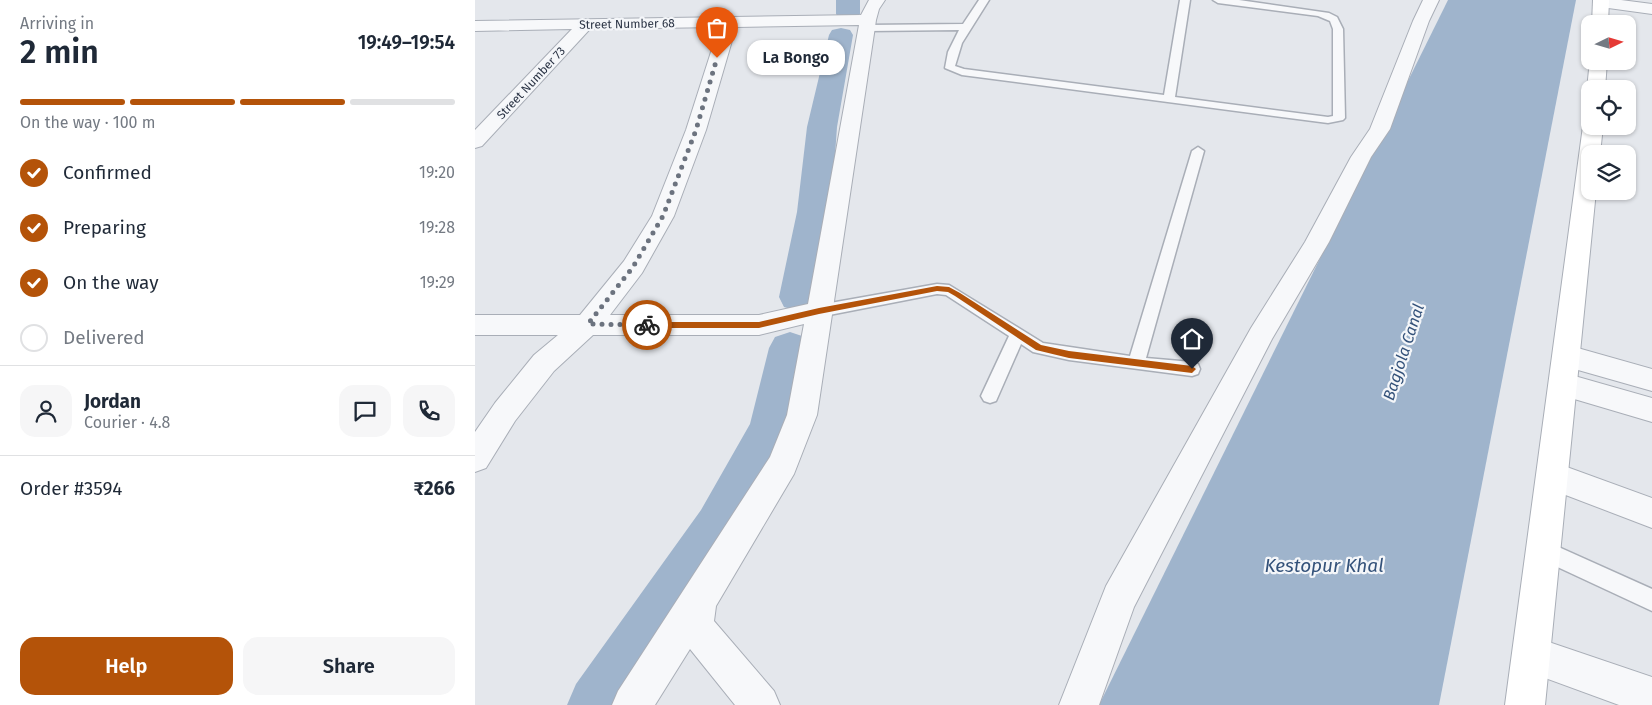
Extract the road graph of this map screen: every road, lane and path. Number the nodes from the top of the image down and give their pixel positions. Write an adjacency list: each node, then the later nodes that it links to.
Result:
1 (984, 0): 12 (lane)
2 (1185, 0): 13 (lane)
3 (1218, 0): 13 (lane)
4 (1431, 0): 38 (street)
5 (1601, 1): 6 (street); 8 (street)
6 (1652, 10)
7 (871, 11): 9 (street, Street Number 68); 12 (lane); 17 (street)
8 (1600, 15)
9 (729, 22): 10 (street, Street Number 68); 18 (street)
10 (586, 24): 11 (street, Street Number 68); 15 (street, Street Number 73)
11 (475, 26)
12 (965, 27): 13 (lane)
13 (1169, 100)
14 (1592, 135): 23 (street)
15 (475, 142)
16 (1198, 151): 21 (lane)
17 (819, 311): 18 (street); 20 (lane); 31 (street)
18 (588, 324): 19 (street); 27 (street)
19 (475, 325)
20 (1017, 334): 21 (lane); 25 (lane)
21 (1136, 363): 22 (lane)
22 (1192, 369)
23 (1566, 370): 24 (street); 26 (street); 28 (street)
24 (1652, 380)
25 (990, 396)
26 (1652, 410)
27 (475, 458)
28 (1553, 476): 29 (street); 30 (street)
29 (1652, 513)
30 (1543, 550): 32 (lane); 33 (street)
31 (699, 600): 36 (street); 37 (street)
32 (1652, 600)
33 (1531, 654): 34 (street); 39 (street)
34 (1615, 694): 35 (street)
35 (1652, 697)
36 (632, 705)
37 (761, 705)
38 (1079, 705)
39 (1525, 705)

